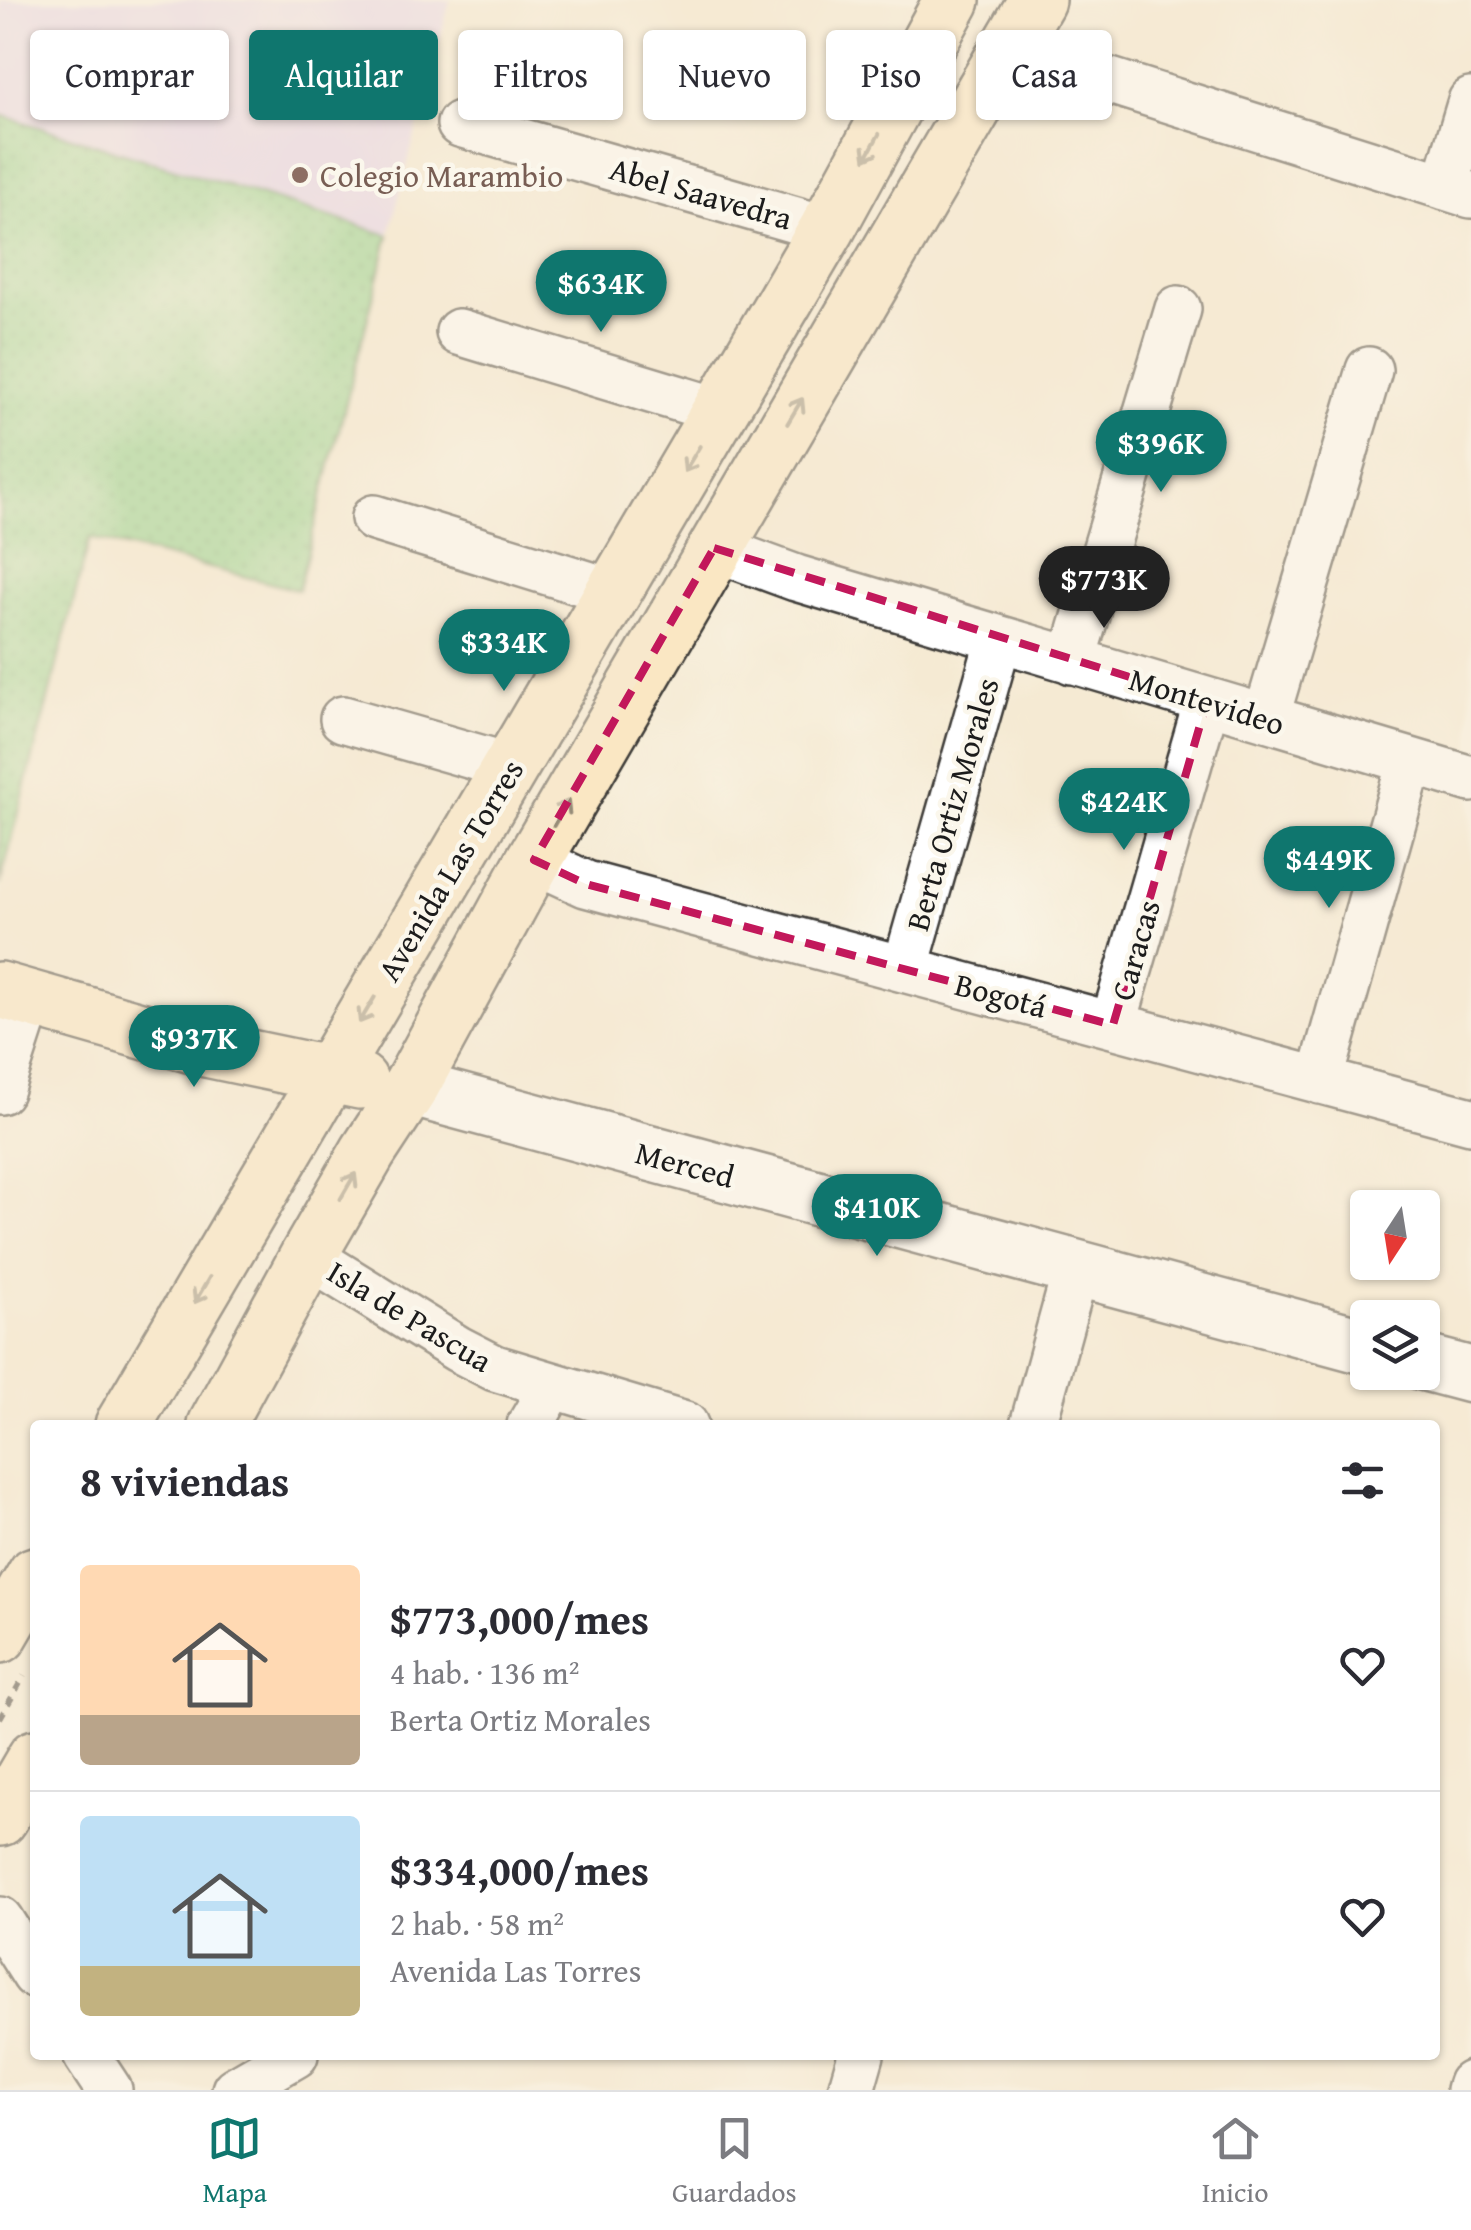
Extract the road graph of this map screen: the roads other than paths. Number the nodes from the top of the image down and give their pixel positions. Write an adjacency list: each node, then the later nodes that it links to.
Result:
1 (952, 0): 9 (main road, Avenida Las Torres, one-way to 9)
2 (1038, 0): 3 (main road, Avenida Las Torres)
3 (1020, 30)
4 (1112, 82): 8 (street)
5 (1471, 101): 8 (street)
6 (976, 105): 15 (main road, Avenida Las Torres, one-way to 6)
7 (460, 124): 9 (street, Abel Saavedra)
8 (1458, 191)
9 (827, 229): 13 (main road, Avenida Las Torres)
10 (1178, 309): 18 (street)
11 (459, 332): 13 (street)
12 (1369, 370): 20 (street)
13 (720, 411): 16 (main road, Avenida Las Torres, one-way to 16)
14 (374, 518): 16 (street)
15 (714, 548): 17 (street, Montevideo); 25 (main road, Avenida Las Torres, one-way to 15)
16 (614, 592): 23 (main road, Avenida Las Torres)
17 (999, 639): 18 (street, Montevideo); 26 (street, Berta Ortiz Morales)
18 (1072, 660): 19 (street, Montevideo)
19 (1207, 701): 20 (street, Montevideo); 28 (street, Caracas)
20 (1266, 718): 22 (street, Montevideo)
21 (343, 719): 23 (street)
22 (1410, 762): 24 (street, Montevideo); 30 (street)
23 (510, 767): 29 (main road, Avenida Las Torres, one-way to 29)
24 (1468, 767)
25 (534, 860): 26 (street, Bogotá); 31 (main road, Avenida Las Torres)
26 (905, 970): 28 (street, Bogotá)
27 (15, 994): 29 (main road, Merced); 32 (street)
28 (1113, 1025): 30 (street, Bogotá)
29 (330, 1074): 31 (main road, Merced); 40 (main road, Avenida Las Torres, one-way to 40)
30 (1320, 1080): 33 (street, Bogotá)
31 (410, 1088): 34 (main road, Avenida Las Torres, one-way to 31); 35 (street, Merced)
32 (0, 1091)
33 (1471, 1121)
34 (308, 1256): 39 (street, Isla de Pascua); 41 (main road, Avenida Las Torres)
35 (1076, 1269): 36 (street, Merced); 43 (street)
36 (1350, 1342)
37 (1440, 1366): 38 (street)
38 (1471, 1374)
39 (541, 1406): 42 (street, Isla de Pascua)
40 (126, 1420)
41 (219, 1420)
42 (647, 1420)
43 (1034, 1420)
44 (30, 1593): 45 (main road)
45 (13, 1654)
46 (30, 1767): 47 (main road)
47 (0, 1818)
48 (0, 1920): 49 (street)
49 (30, 1967)
50 (89, 2060): 53 (street)
51 (286, 2060): 54 (street)
52 (860, 2060): 55 (street)
53 (109, 2090)
54 (235, 2090)
55 (851, 2090)

